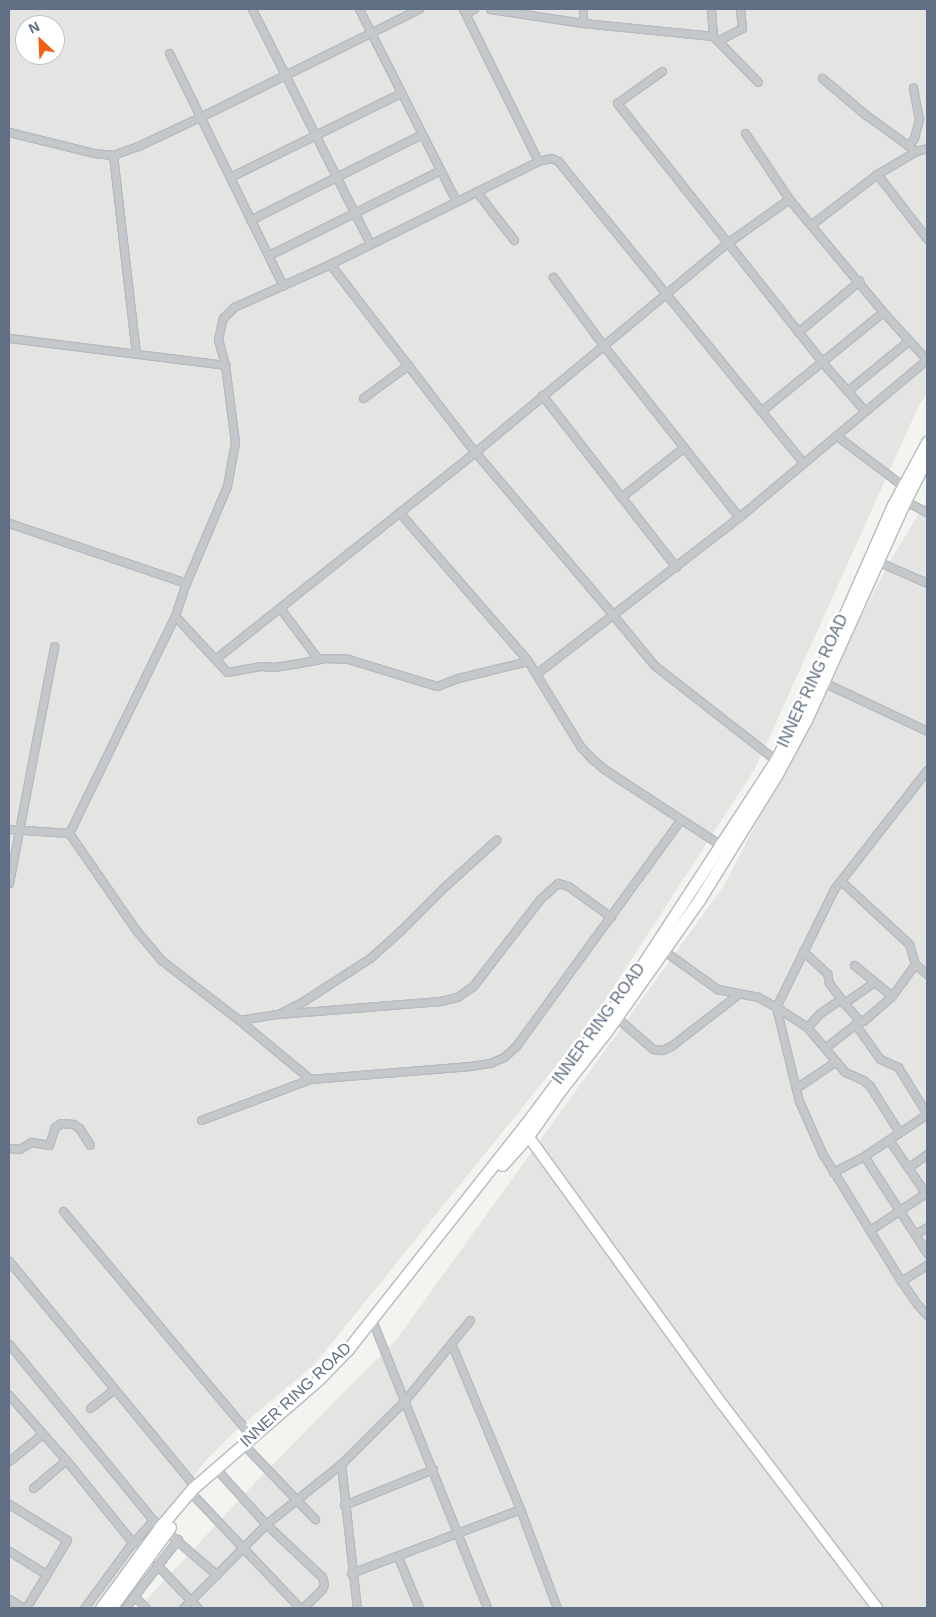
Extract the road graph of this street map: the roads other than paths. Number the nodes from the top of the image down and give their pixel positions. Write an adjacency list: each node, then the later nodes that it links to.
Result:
1 (252, 9): 17 (street)
2 (359, 9): 12 (street)
3 (419, 9): 12 (street)
4 (474, 9): 9 (street)
5 (490, 9): 10 (street)
6 (583, 9): 11 (street)
7 (711, 9): 13 (street)
8 (740, 9): 14 (street)
9 (465, 11): 31 (street)
10 (526, 12): 11 (street)
11 (583, 23): 13 (street)
12 (371, 33): 17 (street); 21 (street)
13 (713, 36): 14 (street)
14 (720, 41): 19 (street)
15 (169, 53): 22 (street)
16 (662, 71): 44 (street)
17 (285, 76): 22 (street); 25 (street)
18 (822, 78): 27 (street)
19 (758, 82)
20 (913, 88): 27 (street)
21 (401, 93): 25 (street); 26 (street)
22 (200, 117): 30 (street); 35 (street)
23 (9, 132): 30 (street)
24 (745, 132): 37 (street)
25 (316, 134): 34 (street); 35 (street)
26 (422, 134): 32 (street); 34 (street)
27 (908, 146): 29 (street)
28 (927, 148): 29 (street)
29 (916, 151): 33 (street)
30 (113, 155): 57 (street)
31 (538, 162): 36 (street); 51 (street)
32 (440, 170): 38 (street); 39 (street)
33 (877, 174): 41 (street); 42 (street)
34 (336, 176): 39 (street); 40 (street)
35 (230, 177): 40 (street)
36 (476, 191): 38 (street); 43 (street)
37 (789, 198): 41 (street); 44 (street)
38 (456, 201): 45 (street)
39 (355, 212): 45 (street); 46 (street)
40 (250, 220): 46 (street)
41 (812, 224): 49 (street)
42 (927, 239)
43 (514, 240)
44 (727, 243): 51 (street); 53 (street)
45 (370, 244): 47 (street)
46 (269, 255): 50 (street)
47 (330, 264): 50 (street); 61 (street)
48 (553, 277): 56 (street)
49 (859, 281): 52 (street); 53 (street)
50 (283, 286): 60 (street)
51 (666, 294): 56 (street); 65 (street)
52 (883, 312): 55 (street); 59 (street)
53 (798, 332): 59 (street)
54 (9, 338): 57 (street)
55 (908, 341): 58 (street); 62 (street)
56 (603, 345): 63 (street); 69 (street)
57 (136, 354): 60 (street)
58 (927, 360): 66 (street)
59 (822, 362): 62 (street); 65 (street)
60 (225, 365): 83 (street)
61 (408, 365): 64 (street); 70 (street)
62 (847, 391): 66 (street)
63 (542, 395): 70 (street); 74 (street)
64 (363, 398)
65 (760, 411): 72 (street)
66 (865, 411): 67 (street)
67 (837, 436): 72 (street); 73 (street)
68 (927, 442): 73 (main road, INNER RING ROAD)
69 (684, 447): 74 (street); 78 (street)
70 (475, 452): 76 (street); 85 (street)
71 (927, 458): 75 (main road, INNER RING ROAD)
72 (803, 462): 78 (street)
73 (903, 486): 94 (main road, INNER RING ROAD)
74 (621, 497): 81 (street)
75 (905, 501): 77 (street); 80 (main road, INNER RING ROAD)
76 (400, 512): 84 (street); 90 (street)
77 (927, 512)
78 (739, 516): 81 (street)
79 (9, 523): 83 (street)
80 (877, 561): 82 (street); 92 (main road, INNER RING ROAD)
81 (676, 567): 85 (street)
82 (927, 583)
83 (186, 584): 86 (street)
84 (280, 608): 88 (street); 89 (street)
85 (613, 614): 91 (street); 94 (street)
86 (175, 616): 88 (street); 99 (street)
87 (54, 646): 98 (street)
88 (216, 659): 89 (street)
89 (318, 659): 90 (street)
90 (528, 661): 91 (street)
91 (537, 673): 96 (street)
92 (823, 682): 93 (street); 94 (main road, INNER RING ROAD)
93 (927, 730)
94 (780, 761): 101 (main road, INNER RING ROAD); 105 (main road, INNER RING ROAD)
95 (927, 770): 102 (street)
96 (680, 820): 101 (street); 104 (street)
97 (9, 829): 98 (street)
98 (19, 830): 99 (street); 103 (street)
99 (69, 833): 117 (street)
100 (496, 840): 115 (street)
101 (722, 846): 126 (main road, INNER RING ROAD)
102 (841, 881): 106 (street); 107 (street)
103 (9, 883)
104 (611, 917): 115 (street); 122 (street)
105 (663, 950): 111 (street); 116 (main road, INNER RING ROAD)
106 (803, 951): 113 (street); 114 (street)
107 (915, 964): 109 (street); 112 (street)
108 (854, 965): 110 (street)
109 (927, 974)
110 (874, 982): 112 (street); 113 (street)
111 (737, 995): 114 (street); 116 (street)
112 (892, 996): 118 (street)
113 (843, 1001): 118 (street); 119 (street)
114 (776, 1007): 119 (street); 123 (street)
115 (278, 1014): 117 (street)
116 (616, 1017): 126 (main road, INNER RING ROAD)
117 (239, 1020): 122 (street)
118 (857, 1023): 120 (street); 124 (street)
119 (807, 1027): 120 (street)
120 (826, 1046): 121 (street)
121 (836, 1061): 123 (street); 127 (street)
122 (310, 1079): 125 (street)
123 (796, 1088): 134 (street)
124 (927, 1114): 127 (street)
125 (201, 1120)
126 (526, 1130): 147 (main road, INNER RING ROAD); 197 (street)
127 (900, 1132): 128 (street)
128 (889, 1140): 132 (street); 133 (street)
129 (90, 1145): 130 (street)
130 (9, 1148)
131 (927, 1154): 133 (street)
132 (864, 1156): 134 (street); 136 (street)
133 (909, 1167): 135 (street)
134 (833, 1172): 139 (street)
135 (927, 1194): 136 (street)
136 (900, 1210): 139 (street); 140 (street)
137 (63, 1211): 155 (street)
138 (927, 1226): 140 (street)
139 (870, 1230): 144 (street)
140 (915, 1234): 141 (street)
141 (927, 1253)
142 (9, 1261): 150 (street)
143 (927, 1265): 144 (street)
144 (901, 1281): 145 (street)
145 (927, 1315)
146 (470, 1320): 148 (street)
147 (373, 1323): 152 (street); 155 (main road, INNER RING ROAD); 156 (main road, INNER RING ROAD)
148 (451, 1342): 152 (street); 167 (street)
149 (9, 1344): 170 (street)
150 (114, 1389): 153 (street); 163 (street)
151 (9, 1395): 154 (street)
152 (405, 1400): 159 (street); 160 (street)
153 (90, 1408)
154 (42, 1434): 157 (street); 158 (street)
155 (252, 1437): 163 (main road, INNER RING ROAD)
156 (248, 1449): 161 (main road, INNER RING ROAD); 164 (street)
157 (66, 1460): 162 (street); 173 (street)
158 (9, 1461)
159 (341, 1464): 164 (street); 166 (street)
160 (433, 1469): 166 (street); 171 (street)
161 (220, 1473): 163 (main road, INNER RING ROAD); 169 (street)
162 (33, 1488)
163 (195, 1492): 170 (main road, INNER RING ROAD); 174 (street)
164 (295, 1501): 168 (street); 169 (street)
165 (9, 1504): 179 (street)
166 (344, 1505): 178 (street)
167 (520, 1510): 171 (street); 196 (street)
168 (315, 1519)
169 (266, 1524): 174 (street); 192 (street)
170 (160, 1526): 172 (street); 173 (street); 186 (main road); 187 (main road)
171 (457, 1534): 176 (street); 195 (street)
172 (178, 1539): 177 (street); 180 (street)
173 (133, 1543): 185 (street)
174 (243, 1550): 180 (street); 192 (street)
175 (9, 1551): 179 (street)
176 (398, 1557): 178 (street); 194 (street)
177 (157, 1565): 181 (street); 183 (street)
178 (352, 1573): 193 (street)
179 (46, 1574): 184 (street)
180 (217, 1575): 183 (street)
181 (134, 1596): 188 (street); 189 (street)
182 (9, 1599): 184 (street)
183 (190, 1600): 190 (street); 191 (street)
184 (25, 1608)
185 (84, 1608)
186 (101, 1608)
187 (111, 1608)
188 (125, 1608)
189 (146, 1608)
190 (183, 1608)
191 (198, 1608)
192 (302, 1608)
193 (357, 1608)
194 (419, 1608)
195 (488, 1608)
196 (557, 1608)
197 (877, 1608)

